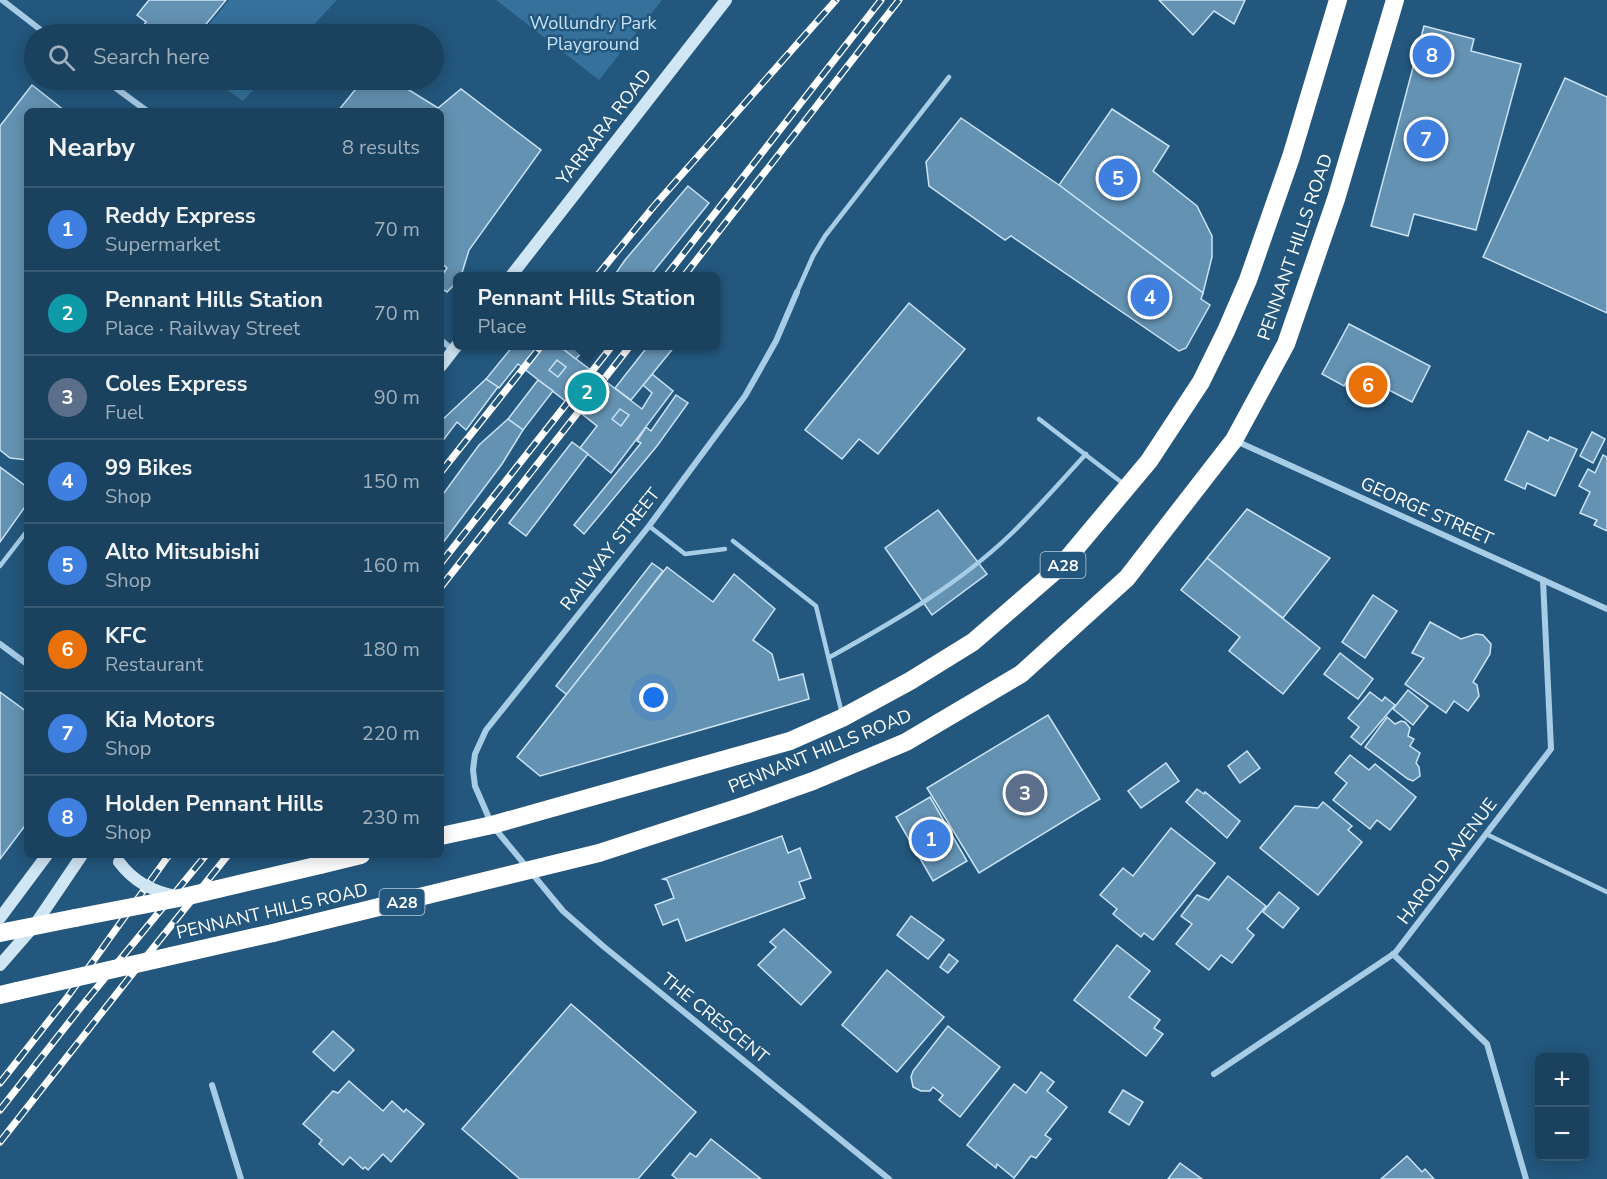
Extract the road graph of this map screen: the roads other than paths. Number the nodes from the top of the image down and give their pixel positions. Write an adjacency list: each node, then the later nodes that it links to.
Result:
1 (2, 0): 5 (street)
2 (726, 0): 9 (main road, YARRARA ROAD)
3 (1338, 0): 16 (highway, PENNANT HILLS ROAD / A28)
4 (1395, 0): 14 (highway, PENNANT HILLS ROAD / A28)
5 (33, 24)
6 (950, 77): 10 (lane)
7 (119, 90): 8 (street)
8 (143, 108)
9 (514, 272)
10 (797, 292): 17 (street, RAILWAY STREET)
11 (454, 350): 12 (main road)
12 (444, 362)
13 (1039, 419): 15 (lane)
14 (1234, 440): 22 (street, GEORGE STREET); 35 (highway, PENNANT HILLS ROAD / A28)
15 (1086, 454): 16 (lane); 25 (lane)
16 (1127, 487): 27 (highway, PENNANT HILLS ROAD / A28)
17 (648, 526): 20 (lane); 28 (street, RAILWAY STREET)
18 (24, 535): 21 (lane)
19 (733, 541): 25 (lane)
20 (725, 549)
21 (0, 566)
22 (1543, 580): 23 (street, GEORGE STREET); 29 (street, HAROLD AVENUE)
23 (1607, 609)
24 (0, 644): 26 (street)
25 (830, 657): 27 (lane)
26 (24, 662)
27 (842, 718): 28 (highway, PENNANT HILLS ROAD / A28)
28 (492, 825): 30 (highway, PENNANT HILLS ROAD / A28); 35 (street, RAILWAY STREET)
29 (1486, 834): 36 (lane); 41 (street, HAROLD AVENUE)
30 (444, 835)
31 (45, 858): 38 (main road)
32 (80, 858): 39 (main road)
33 (349, 858): 37 (highway, PENNANT HILLS ROAD, bridge)
34 (118, 859): 37 (main road, bridge)
35 (530, 871): 43 (highway, PENNANT HILLS ROAD / A28, bridge); 47 (street, THE CRESCENT)
36 (1607, 892)
37 (184, 897): 39 (highway, PENNANT HILLS ROAD, bridge)
38 (0, 918)
39 (34, 926): 40 (highway, PENNANT HILLS ROAD); 42 (main road)
40 (0, 933)
41 (1393, 954): 44 (street, HAROLD AVENUE); 48 (street)
42 (0, 965)
43 (8, 993)
44 (1214, 1074)
45 (212, 1085): 46 (street)
46 (241, 1179)
47 (889, 1179)
48 (1526, 1179)

